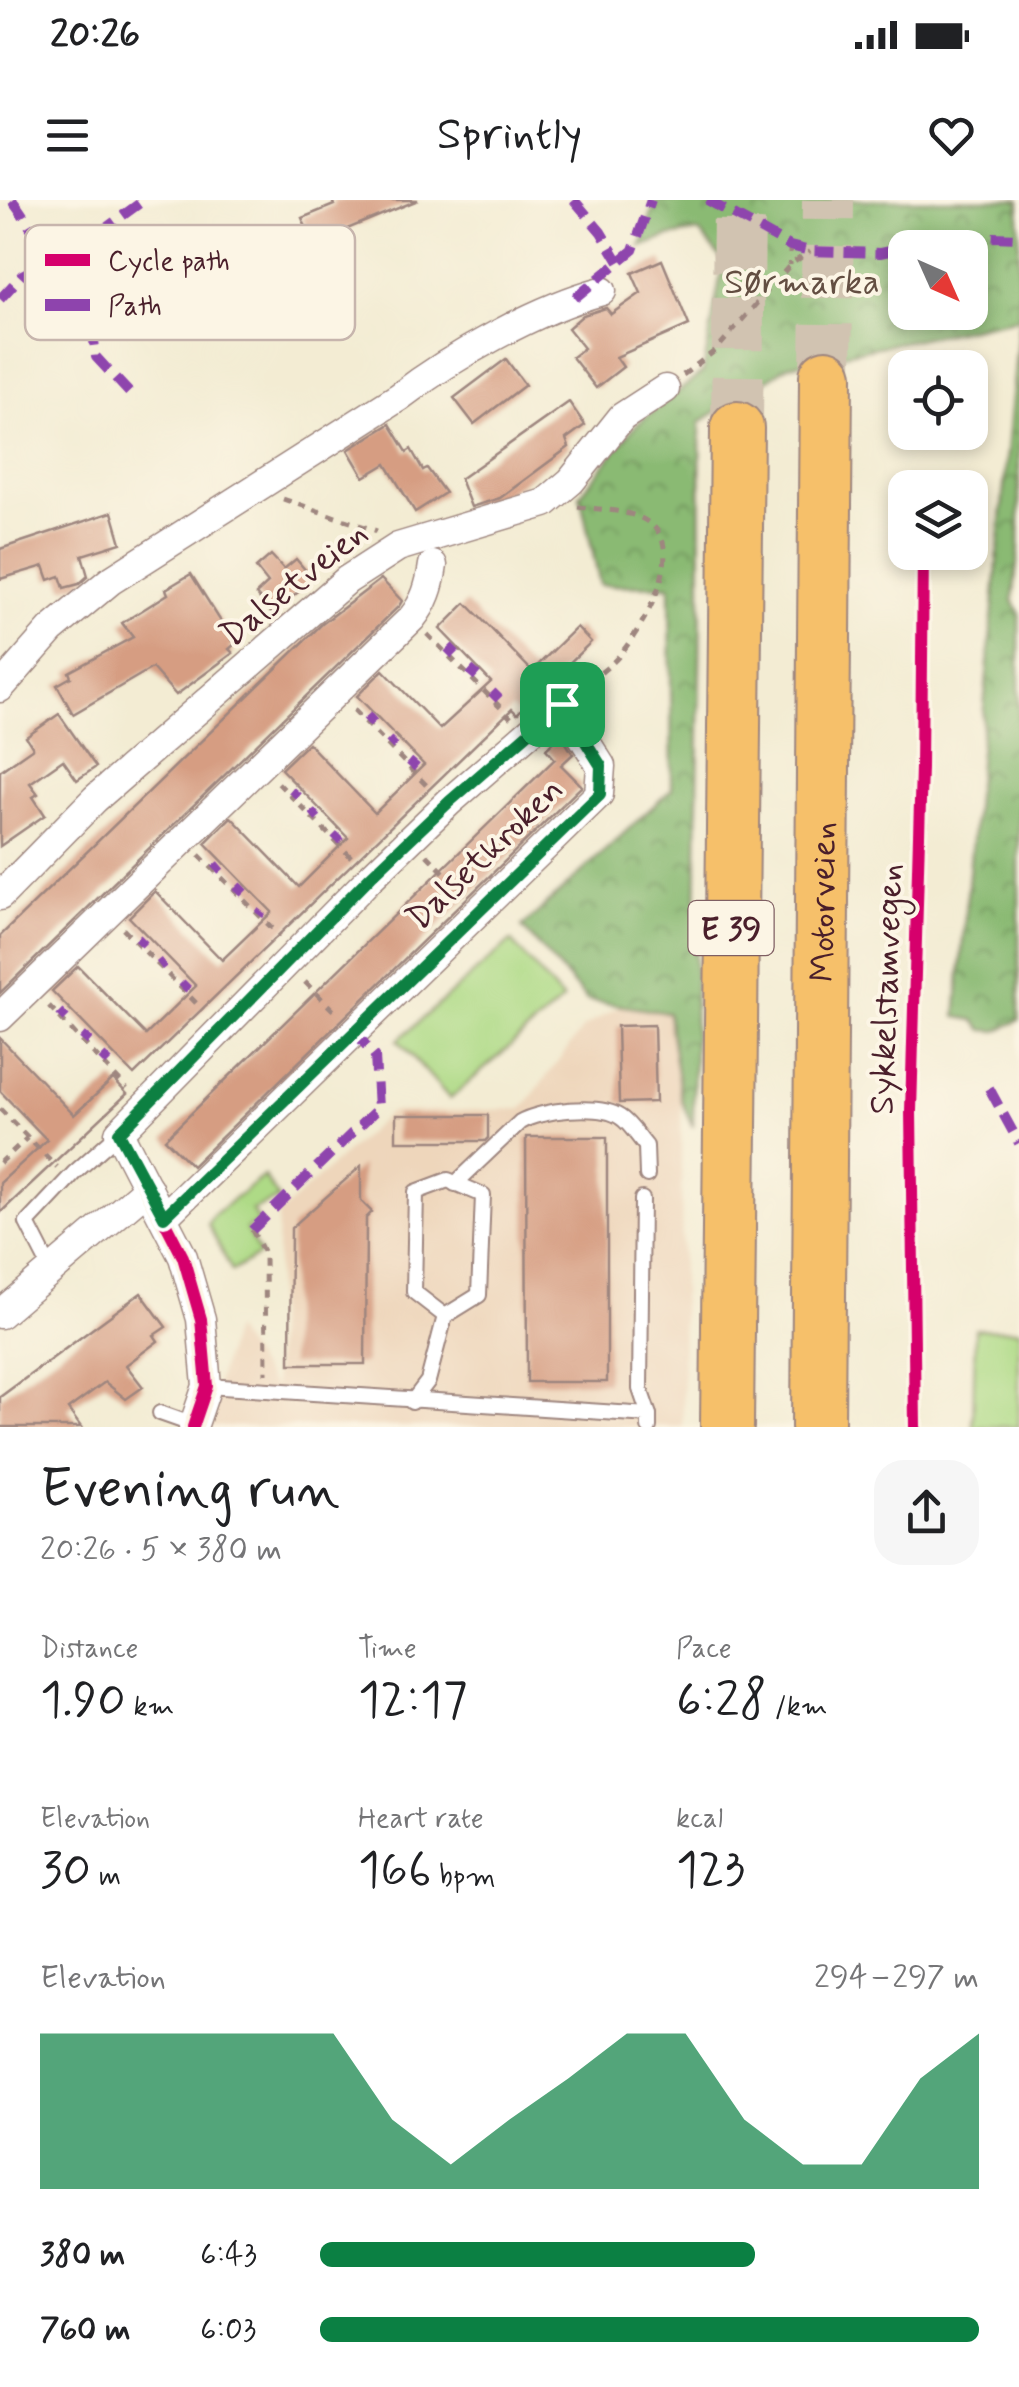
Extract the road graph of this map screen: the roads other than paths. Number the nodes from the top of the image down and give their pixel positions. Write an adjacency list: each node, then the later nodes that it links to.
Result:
1 (602, 291): 6 (street)
2 (826, 376): 24 (highway, Motorveien / E 39)
3 (665, 389): 7 (street, Dalsetveien)
4 (737, 428): 23 (highway, E 39)
5 (433, 565): 8 (street)
6 (0, 688)
7 (0, 896)
8 (0, 1017)
9 (119, 1133): 12 (street); 14 (street, Dalsetkroken); 15 (lane)
10 (647, 1175): 11 (lane)
11 (455, 1184): 17 (lane); 17 (lane)
12 (148, 1188): 14 (street); 15 (street)
13 (642, 1199): 21 (lane)
14 (164, 1217): 18 (street)
15 (50, 1268): 16 (street)
16 (0, 1314)
17 (445, 1316): 19 (lane)
18 (208, 1386): 19 (lane); 22 (street)
19 (412, 1402): 21 (lane)
20 (160, 1413): 22 (lane)
21 (649, 1421)
22 (194, 1426)
23 (727, 1427)
24 (818, 1427)

